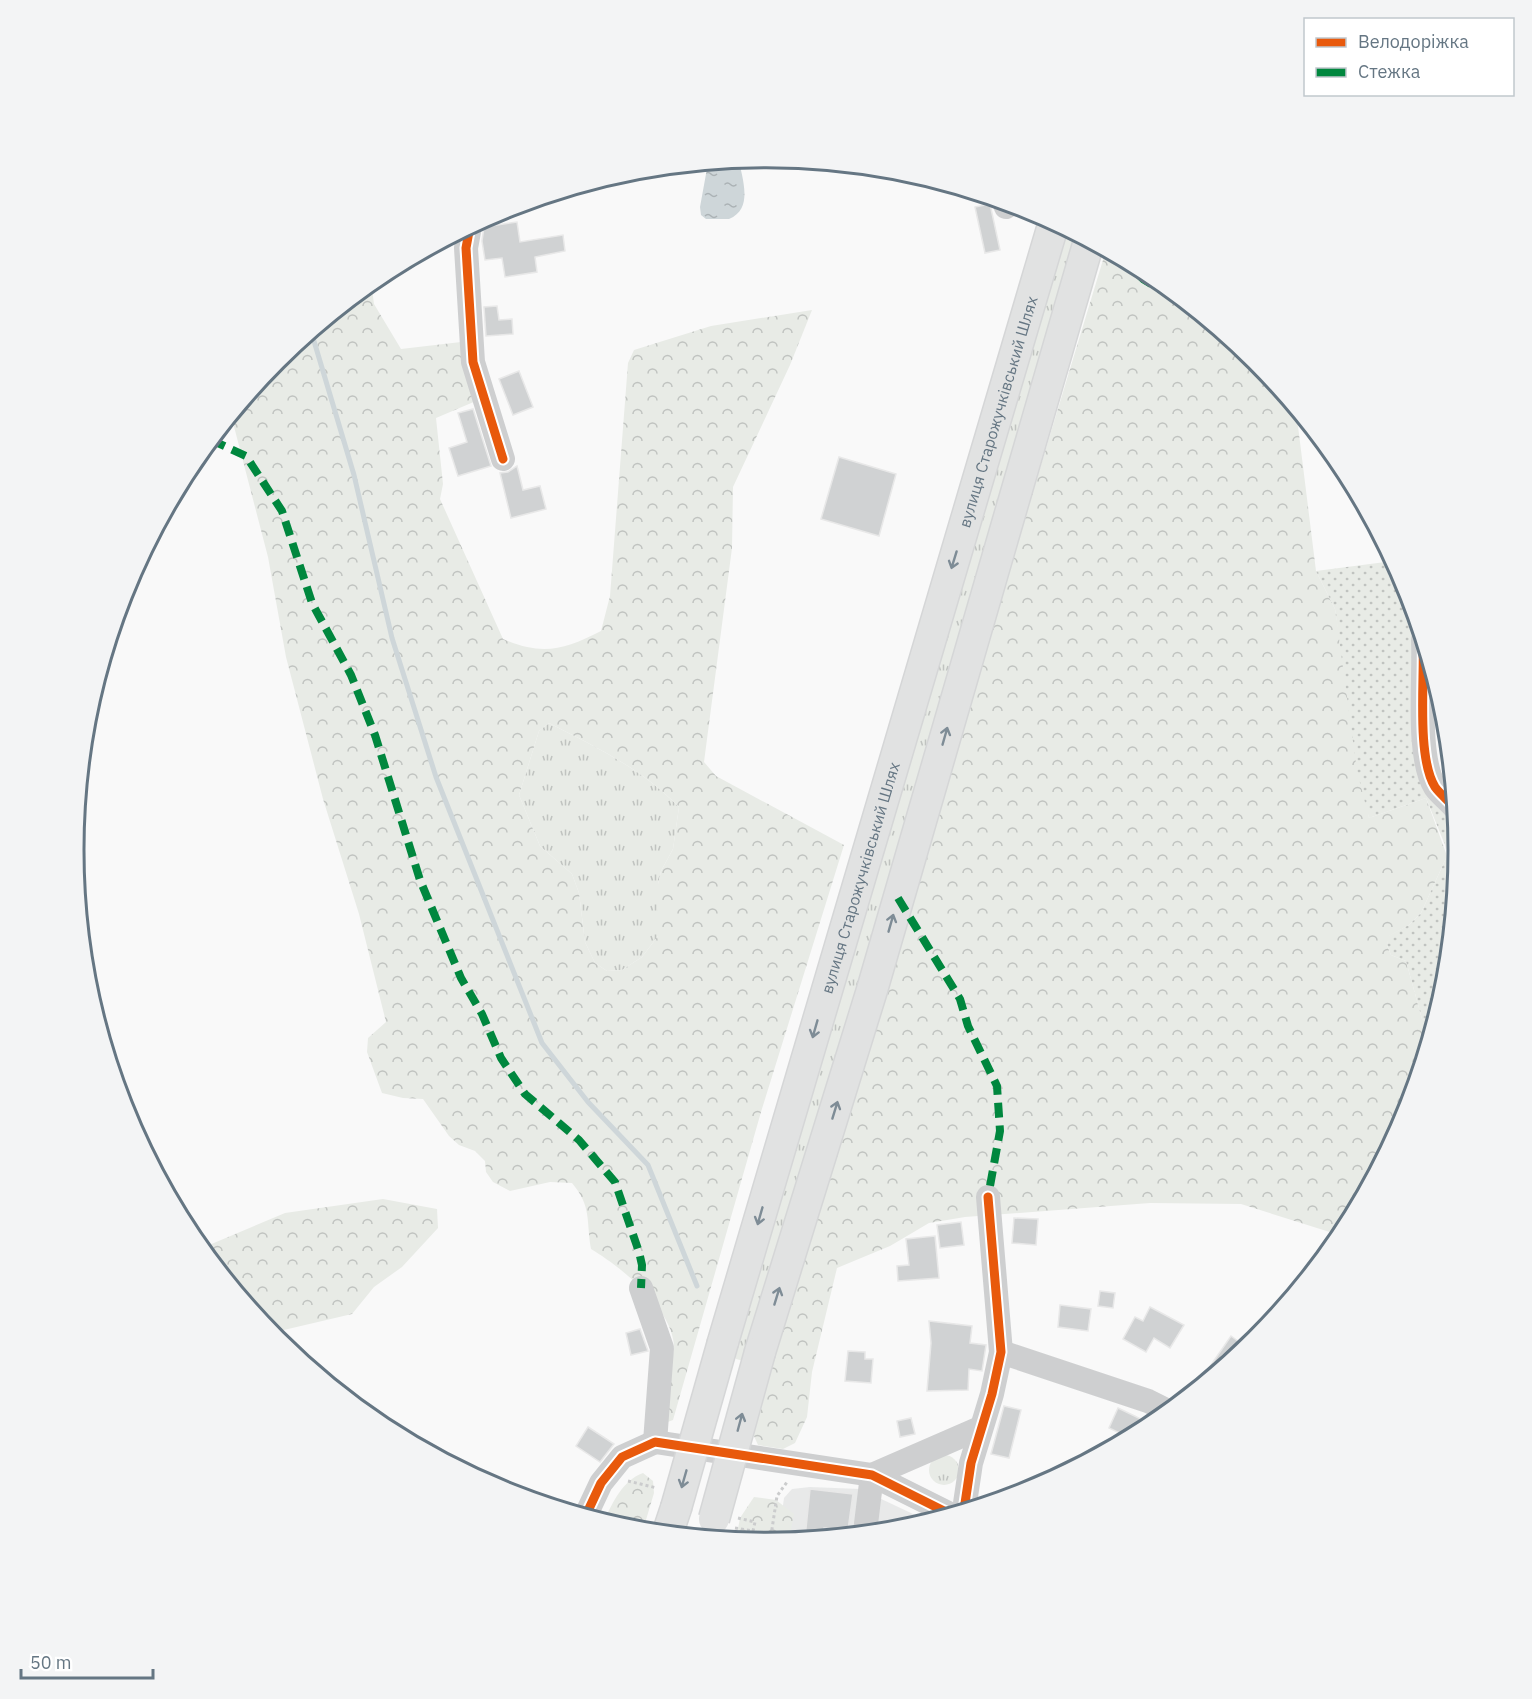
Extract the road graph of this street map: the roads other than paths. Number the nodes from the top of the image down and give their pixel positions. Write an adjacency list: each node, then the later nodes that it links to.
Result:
1 (1052, 230): 17 (main road, вулиця Старожучківський Шлях, one-way to 17, bridge)
2 (468, 236): 4 (street)
3 (1087, 248): 19 (main road, one-way to 3, bridge)
4 (503, 459)
5 (1423, 666): 6 (street)
6 (1446, 799)
7 (988, 1197): 9 (street)
8 (641, 1288): 12 (street)
9 (1001, 1352): 10 (street); 11 (street)
10 (1159, 1407)
11 (980, 1428): 13 (street); 14 (street)
12 (655, 1442): 13 (street); 15 (street)
13 (872, 1475): 16 (street); 18 (street)
14 (965, 1501)
15 (589, 1508)
16 (940, 1509)
17 (667, 1513)
18 (866, 1524)
19 (722, 1525)

